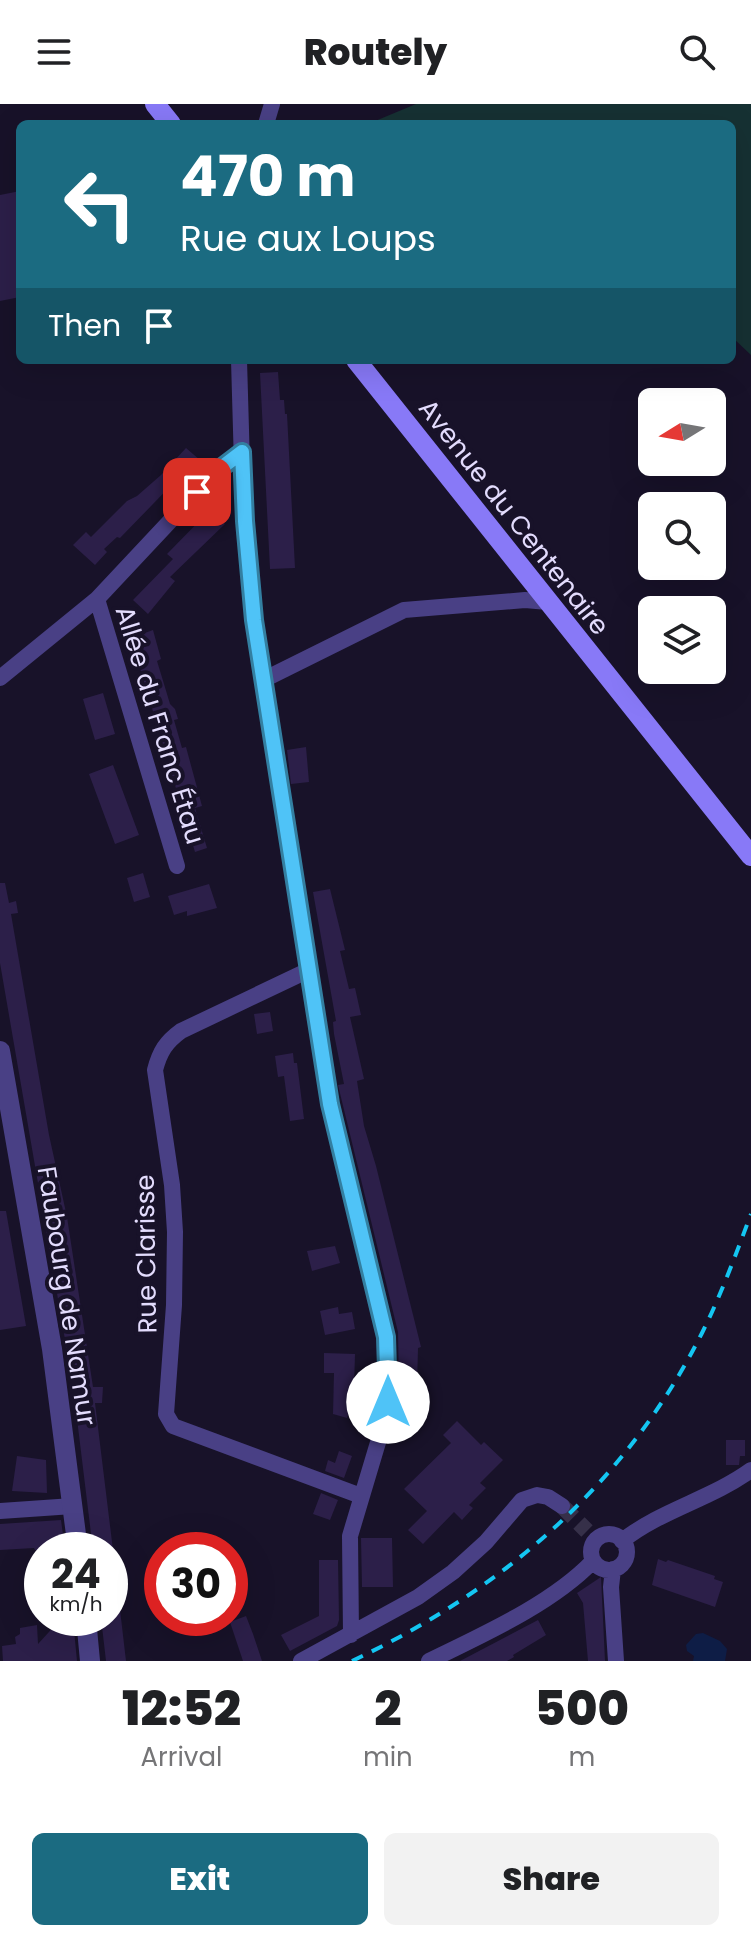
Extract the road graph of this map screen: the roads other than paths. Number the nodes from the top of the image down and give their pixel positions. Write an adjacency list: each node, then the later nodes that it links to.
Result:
1 (155, 104): 2 (main road)
2 (168, 120)
3 (239, 364): 5 (street)
4 (359, 364): 7 (main road, Avenue du Centenaire)
5 (242, 452): 6 (street); 9 (street)
6 (97, 599): 8 (street); 11 (street, Allée du Franc Étau)
7 (548, 602): 9 (street); 10 (main road, Avenue du Centenaire)
8 (0, 678)
9 (265, 679): 12 (street)
10 (751, 856)
11 (177, 866)
12 (309, 970): 15 (street); 15 (street, Rue Clarisse)
13 (0, 1051): 16 (street, Faubourg de Namur)
14 (751, 1470): 20 (street)
15 (361, 1496): 23 (street)
16 (73, 1506): 18 (street); 19 (street, Faubourg de Namur)
17 (562, 1506): 23 (street)
18 (0, 1511)
19 (76, 1532)
20 (622, 1541): 21 (street); 22 (street)
21 (593, 1561): 22 (street); 27 (street)
22 (613, 1569): 28 (street)
23 (351, 1635): 26 (street)
24 (88, 1636): 25 (street)
25 (90, 1661)
26 (301, 1661)
27 (429, 1661)
28 (616, 1661)

